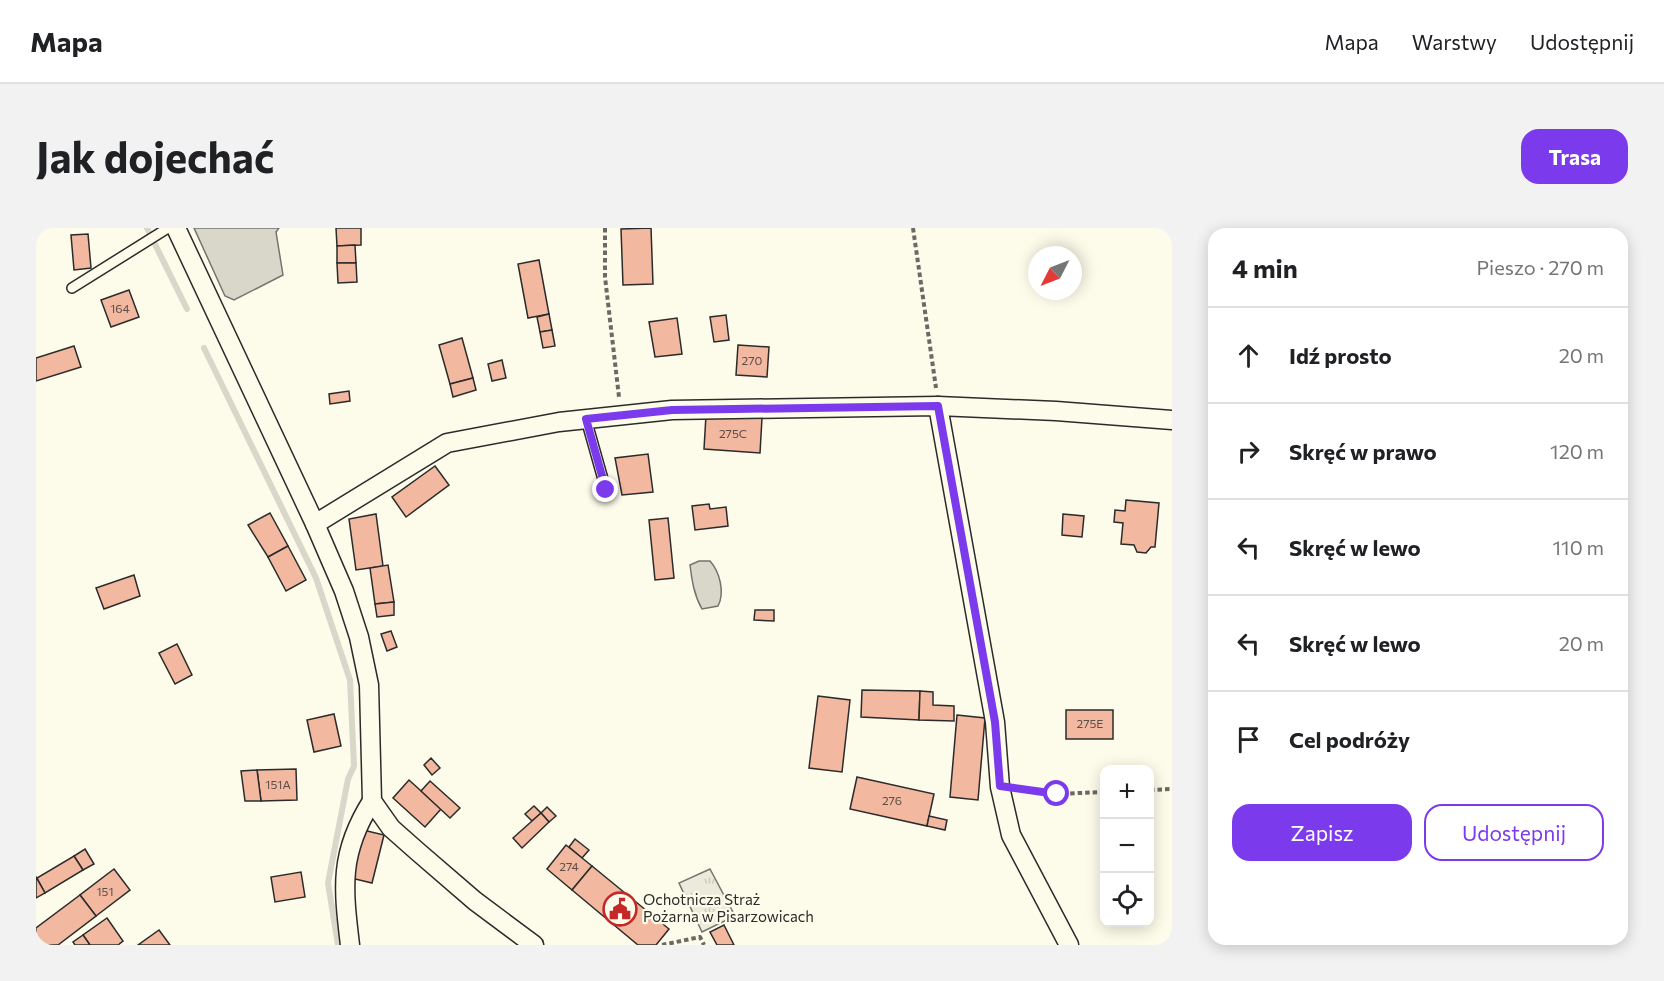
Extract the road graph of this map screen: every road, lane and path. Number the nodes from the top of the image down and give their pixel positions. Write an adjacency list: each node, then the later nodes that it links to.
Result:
1 (168, 228): 5 (lane)
2 (176, 228): 11 (street)
3 (605, 228): 7 (path)
4 (913, 228): 6 (path)
5 (72, 288)
6 (938, 406): 7 (street); 9 (street); 12 (street)
7 (621, 415): 8 (street)
8 (586, 419): 10 (lane); 11 (street)
9 (1172, 420)
10 (606, 490)
11 (315, 524): 16 (street)
12 (1000, 786): 15 (path); 21 (street)
13 (1172, 789): 14 (path)
14 (1154, 790)
15 (1100, 792)
16 (372, 801): 17 (street); 18 (street)
17 (350, 945)
18 (534, 945)
19 (662, 945): 20 (path)
20 (704, 945)
21 (1069, 945)

